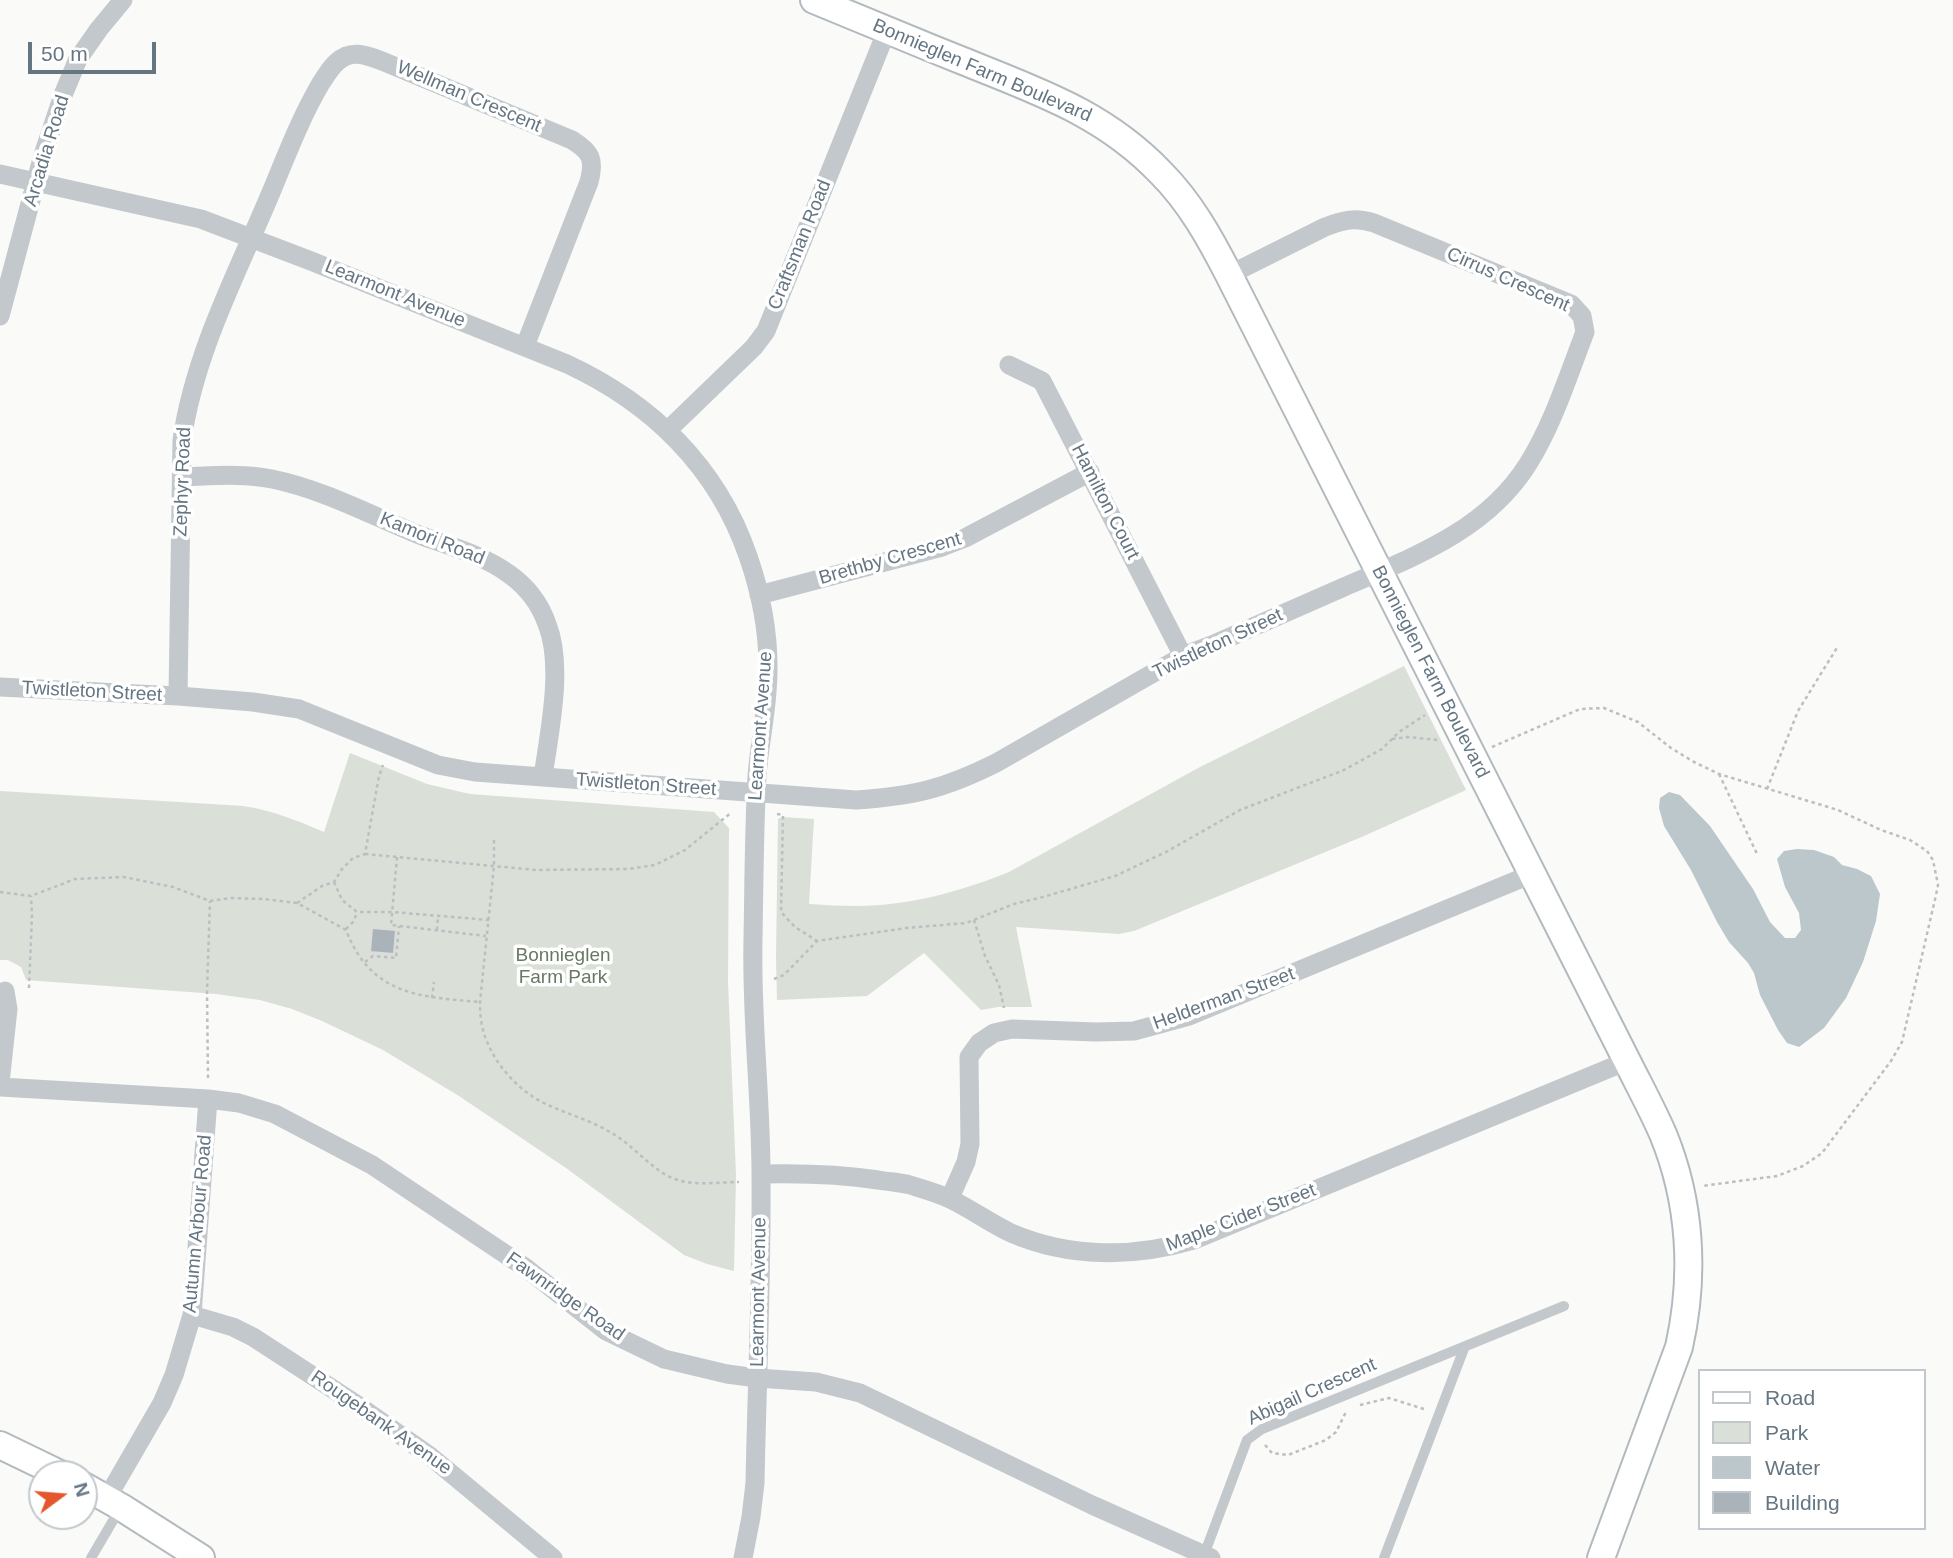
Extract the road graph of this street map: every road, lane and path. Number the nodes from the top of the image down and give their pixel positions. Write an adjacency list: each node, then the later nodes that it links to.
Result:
1 (123, 0): 5 (street, Arcadia Road)
2 (814, 0): 3 (street, Bonnieglen Farm Boulevard)
3 (887, 30): 7 (street, Bonnieglen Farm Boulevard); 11 (street, Craftsman Road)
4 (0, 174): 5 (street, Learmont Avenue)
5 (36, 182): 6 (street, Learmont Avenue); 8 (street, Arcadia Road)
6 (251, 237): 9 (street, Learmont Avenue); 9 (street, Wellman Crescent); 13 (street, Zephyr Road)
7 (1229, 275): 14 (street, Bonnieglen Farm Boulevard); 14 (street, Cirrus Crescent)
8 (0, 316)
9 (525, 346): 11 (street, Learmont Avenue)
10 (1009, 365): 12 (street, Hamilton Court)
11 (668, 430): 15 (street, Learmont Avenue)
12 (1090, 472): 15 (street, Brethby Crescent); 17 (street, Hamilton Court)
13 (182, 477): 19 (street, Zephyr Road); 26 (street, Kamori Road)
14 (1378, 572): 17 (street, Twistleton Street); 36 (street, Bonnieglen Farm Boulevard)
15 (760, 595): 28 (street, Learmont Avenue)
16 (1838, 646): 27 (path)
17 (1183, 656): 28 (street, Twistleton Street)
18 (0, 687): 19 (street, Twistleton Street)
19 (178, 696): 26 (street, Twistleton Street)
20 (1425, 715): 21 (path)
21 (1392, 740): 22 (path); 46 (path)
22 (1438, 740)
23 (1492, 747): 25 (path)
24 (383, 765): 32 (path)
25 (1719, 774): 27 (path); 33 (path)
26 (543, 777): 28 (street, Twistleton Street)
27 (1768, 789): 66 (path)
28 (757, 793): 64 (street, Learmont Avenue)
29 (732, 812): 35 (path)
30 (776, 814): 51 (path)
31 (494, 840): 35 (path)
32 (365, 854): 34 (path); 37 (path)
33 (1758, 856)
34 (397, 858): 35 (path); 43 (path)
35 (494, 866): 45 (path)
36 (1532, 874): 60 (street, Bonnieglen Farm Boulevard); 67 (street, Helderman Street)
37 (334, 882): 41 (path); 42 (path)
38 (0, 892): 39 (path)
39 (30, 896): 40 (path); 56 (path)
40 (210, 901): 41 (path); 61 (path)
41 (297, 903): 48 (path)
42 (357, 912): 43 (path); 48 (path)
43 (392, 912): 44 (path); 47 (path)
44 (438, 916): 45 (path); 49 (path)
45 (489, 919): 50 (path)
46 (974, 920): 51 (path); 59 (path)
47 (399, 926): 49 (path); 52 (path)
48 (346, 930): 52 (path)
49 (437, 930): 50 (path)
50 (487, 936): 58 (path)
51 (817, 941): 53 (path)
52 (365, 962): 57 (path)
53 (774, 979)
54 (434, 982): 57 (path)
55 (2, 988): 62 (street)
56 (29, 988)
57 (432, 998): 58 (path)
58 (480, 1002): 65 (path)
59 (1004, 1008)
60 (1627, 1061): 67 (street, Maple Cider Street); 85 (street, Bonnieglen Farm Boulevard)
61 (208, 1078)
62 (0, 1085): 63 (street, Fawnridge Road)
63 (208, 1099): 69 (street, Autumn Arbour Road); 71 (street, Fawnridge Road)
64 (761, 1174): 67 (street, Maple Cider Street); 71 (street, Learmont Avenue)
65 (739, 1182)
66 (1702, 1186)
67 (950, 1198)
68 (1564, 1306): 70 (lane, Abigail Crescent)
69 (192, 1315): 78 (street, Autumn Arbour Road); 82 (street, Rougebank Avenue)
70 (1465, 1346): 79 (lane, Abigail Crescent); 84 (lane)
71 (757, 1378): 79 (street, Fawnridge Road); 83 (street, Learmont Avenue)
72 (1359, 1405): 74 (path)
73 (1348, 1409): 75 (path)
74 (1427, 1410)
75 (1262, 1442)
76 (0, 1445): 77 (street)
77 (31, 1460)
78 (104, 1497): 80 (lane); 81 (street)
79 (1207, 1557)
80 (91, 1558)
81 (201, 1558)
82 (553, 1558)
83 (743, 1558)
84 (1384, 1558)
85 (1601, 1558)

